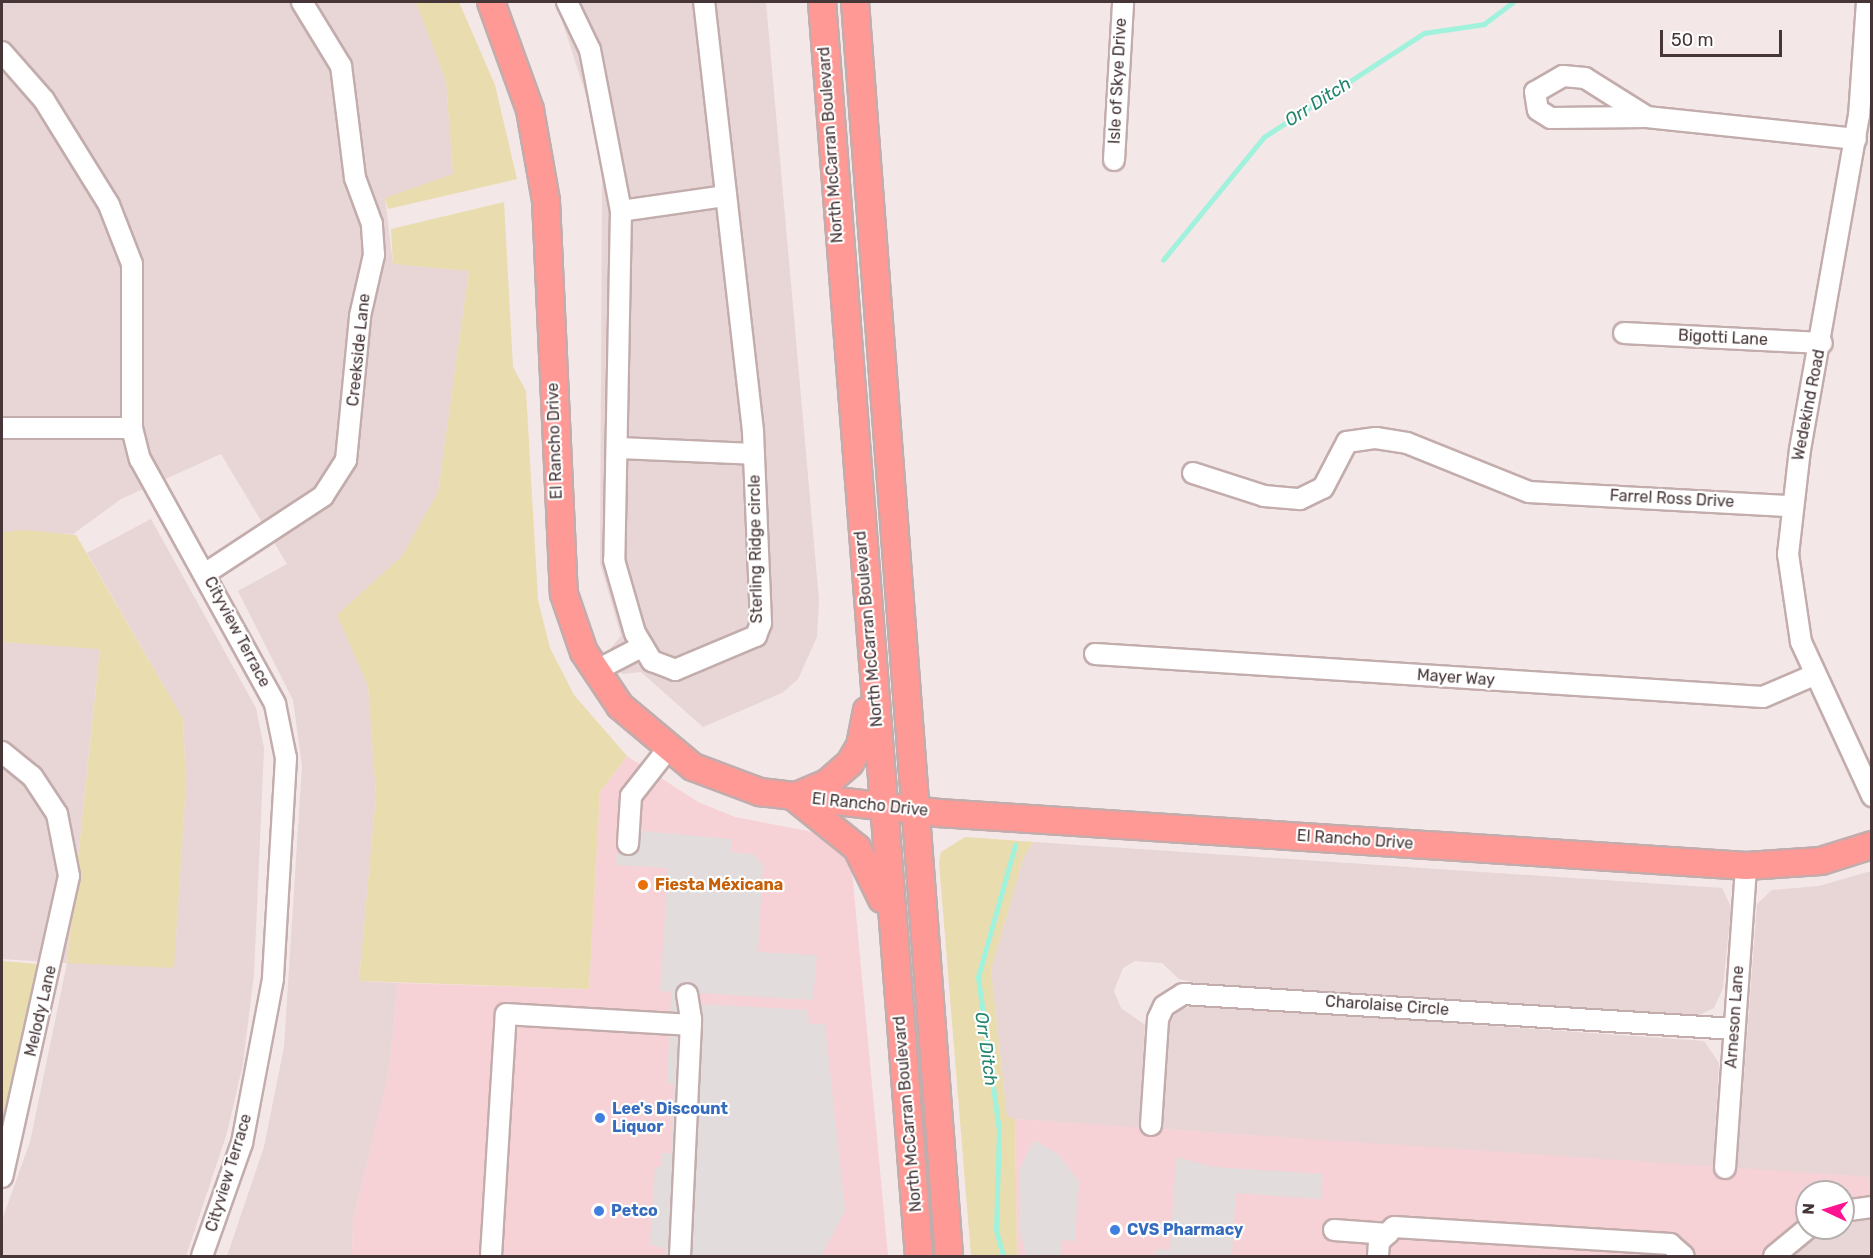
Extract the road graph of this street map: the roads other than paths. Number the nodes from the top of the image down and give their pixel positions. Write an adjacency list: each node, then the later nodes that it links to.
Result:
1 (302, 2): 24 (street, Creekside Lane)
2 (491, 2): 27 (main road, El Rancho Drive)
3 (567, 2): 15 (street, Sterling Ridge circle)
4 (704, 2): 14 (street, Sterling Ridge circle)
5 (822, 2): 29 (main road, North McCarran Boulevard)
6 (855, 2): 35 (main road, North McCarran Boulevard)
7 (1123, 2): 13 (street, Isle of Skye Drive)
8 (1867, 2): 10 (street, Wedekind Road)
9 (2, 52): 19 (street, Cityview Terrace)
10 (1867, 83): 12 (street, Wedekind Road)
11 (1647, 117): 11 (street); 12 (street)
12 (1856, 139): 17 (street, Wedekind Road)
13 (1114, 160)
14 (725, 196): 15 (street); 21 (street, Sterling Ridge circle)
15 (621, 211): 20 (street, Sterling Ridge circle)
16 (1624, 333): 17 (street, Bigotti Lane)
17 (1821, 343): 23 (street, Wedekind Road)
18 (2, 428): 19 (street)
19 (132, 428): 24 (street, Cityview Terrace)
20 (618, 448): 21 (street); 25 (street, Sterling Ridge circle)
21 (754, 454): 25 (street, Sterling Ridge circle)
22 (1193, 473): 23 (street, Farrel Ross Drive)
23 (1791, 506): 28 (street, Wedekind Road)
24 (206, 573): 51 (street, Cityview Terrace)
25 (643, 646): 27 (street)
26 (1095, 654): 28 (street, Mayer Way)
27 (596, 671): 30 (main road, El Rancho Drive)
28 (1814, 675): 32 (street, Wedekind Road)
29 (873, 679): 33 (main road); 34 (main road, North McCarran Boulevard)
30 (668, 750): 33 (main road, El Rancho Drive); 36 (street)
31 (2, 753): 45 (street, Melody Lane)
32 (1872, 796)
33 (793, 797): 34 (main road, El Rancho Drive); 39 (main road)
34 (883, 807): 35 (main road, El Rancho Drive); 39 (main road, North McCarran Boulevard)
35 (913, 810): 38 (main road, El Rancho Drive); 55 (main road, North McCarran Boulevard)
36 (628, 844)
37 (1872, 845): 38 (main road, El Rancho Drive)
38 (1746, 866): 42 (street, Arneson Lane)
39 (892, 928): 54 (main road, North McCarran Boulevard)
40 (687, 994): 41 (street)
41 (691, 1025): 52 (street); 53 (street)
42 (1734, 1029): 43 (street, Charolaise Circle); 44 (street, Arneson Lane)
43 (1151, 1125)
44 (1725, 1168)
45 (2, 1177)
46 (1872, 1207): 47 (street)
47 (1855, 1209)
48 (1334, 1230): 49 (street)
49 (1388, 1234): 56 (street); 57 (street)
50 (1795, 1239): 58 (street)
51 (202, 1257)
52 (491, 1257)
53 (680, 1257)
54 (920, 1257)
55 (950, 1257)
56 (1378, 1257)
57 (1684, 1257)
58 (1774, 1257)

